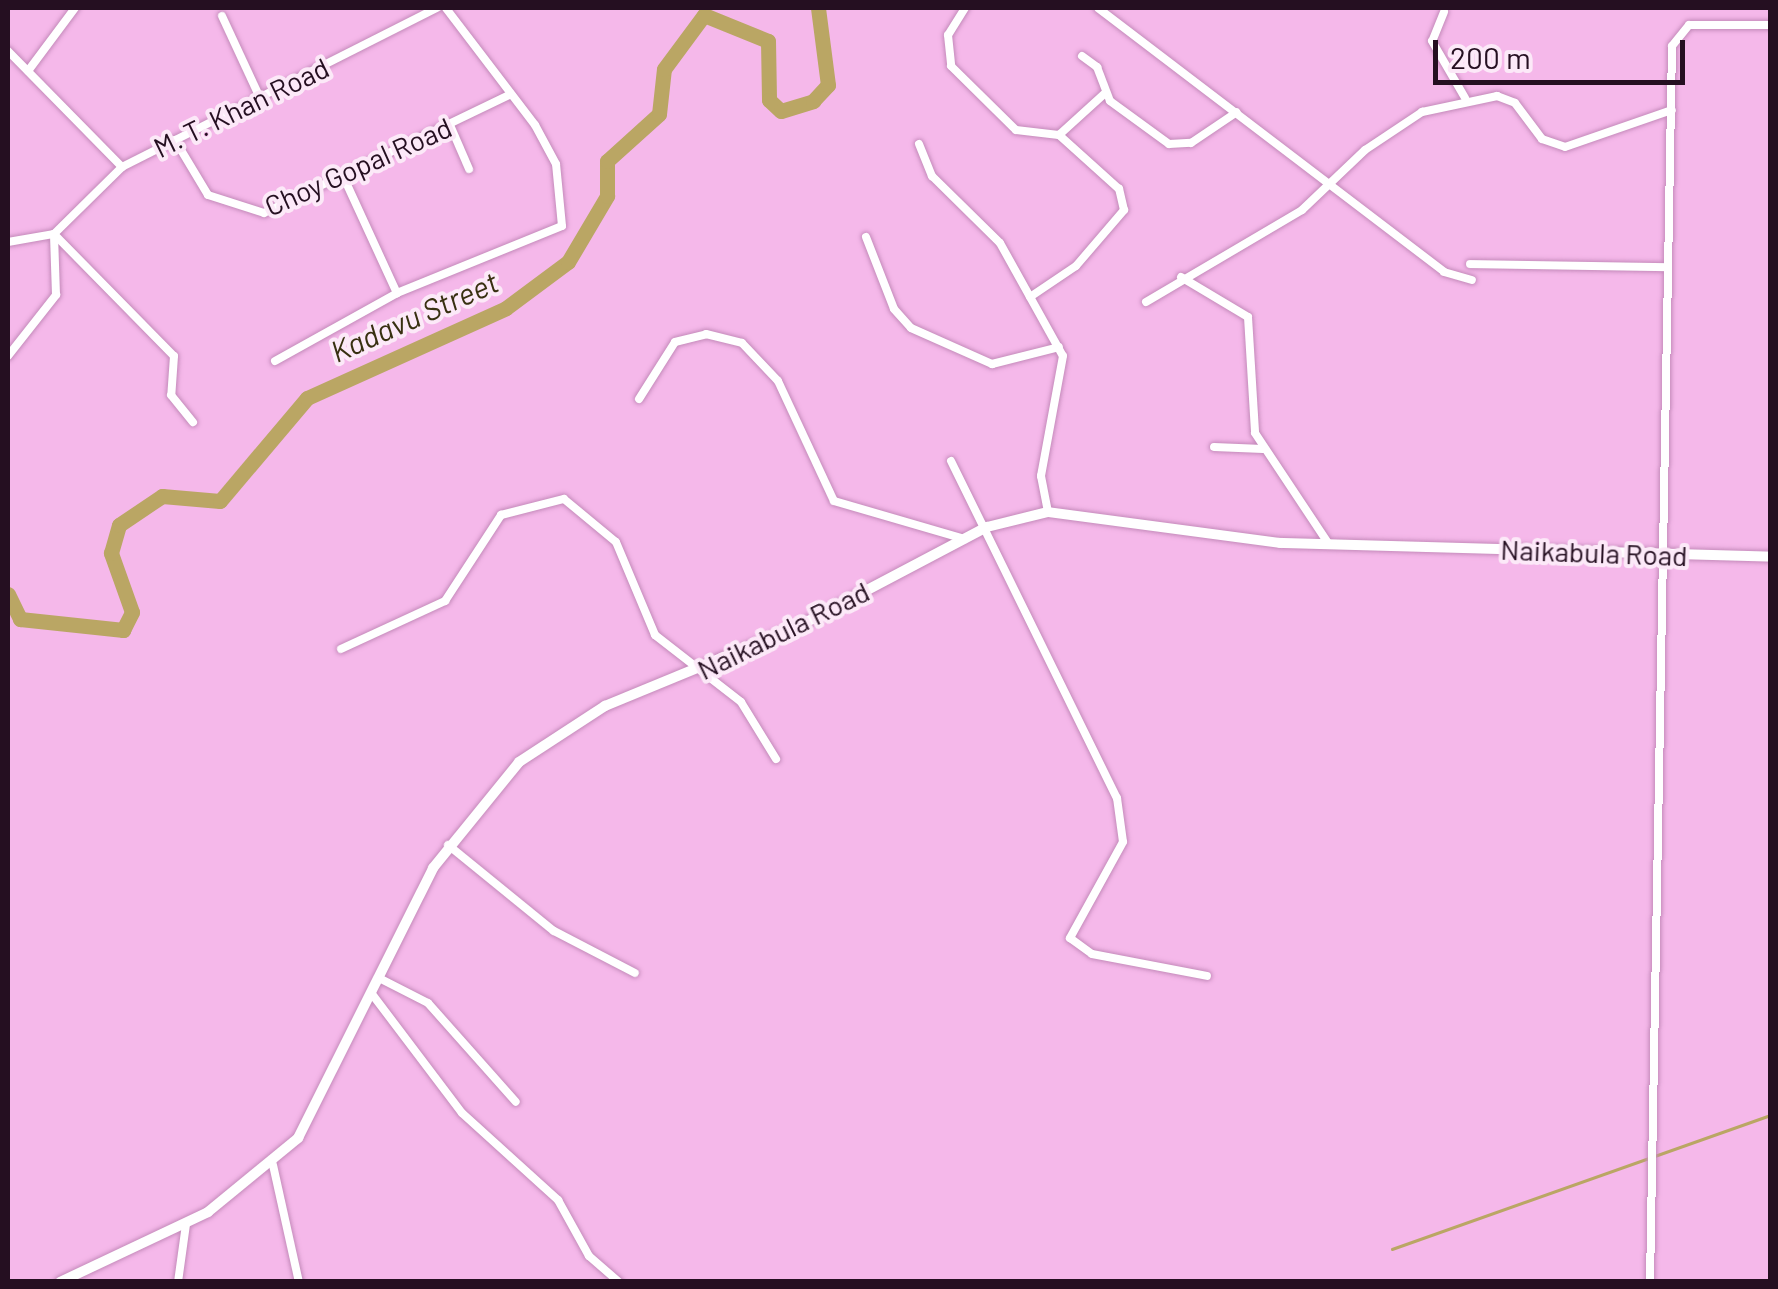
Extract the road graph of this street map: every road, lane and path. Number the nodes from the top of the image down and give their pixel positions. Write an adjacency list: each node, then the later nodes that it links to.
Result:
1 (75, 8): 13 (street)
2 (408, 8): 9 (street)
3 (437, 8): 9 (street, M. T. Khan Road)
4 (446, 8): 14 (street)
5 (965, 8): 21 (street)
6 (1098, 8): 19 (street)
7 (1444, 12): 17 (street)
8 (222, 16): 16 (street)
9 (417, 20): 16 (street, M. T. Khan Road)
10 (1770, 25): 18 (street)
11 (8, 50): 13 (street)
12 (1082, 56): 15 (street)
13 (28, 71): 24 (street)
14 (512, 94): 20 (street, Choy Gopal Road); 35 (street)
15 (1104, 94): 19 (street); 21 (street)
16 (260, 98): 22 (street, M. T. Khan Road)
17 (1466, 98): 18 (street); 27 (street)
18 (1672, 110): 32 (street)
19 (1237, 112): 27 (street)
20 (450, 125): 25 (street); 26 (street, Choy Gopal Road)
21 (1059, 135): 36 (street)
22 (174, 140): 24 (street, M. T. Khan Road); 26 (street, Choy Gopal Road)
23 (919, 144): 36 (street)
24 (122, 168): 28 (street, M. T. Khan Road)
25 (470, 168)
26 (344, 178): 35 (street)
27 (1334, 181): 33 (street); 34 (street)
28 (58, 230): 30 (street); 39 (street); 42 (street)
29 (866, 237): 38 (street)
30 (8, 242)
31 (1470, 264): 32 (street)
32 (1666, 267): 50 (street)
33 (1181, 278): 37 (street); 44 (street)
34 (1472, 280)
35 (396, 293): 40 (street)
36 (1030, 296): 38 (street)
37 (1146, 302)
38 (1059, 347): 46 (street)
39 (8, 356)
40 (275, 361)
41 (639, 399): 48 (street)
42 (193, 422)
43 (1214, 447): 44 (street)
44 (1263, 449): 49 (street)
45 (951, 461): 47 (street)
46 (1048, 512): 47 (street, Naikabula Road); 49 (street, Naikabula Road)
47 (984, 529): 48 (street, Naikabula Road); 57 (street)
48 (965, 540): 53 (street, Naikabula Road)
49 (1328, 542): 50 (street, Naikabula Road)
50 (1658, 554): 51 (street, Naikabula Road); 67 (street)
51 (1770, 557)
52 (340, 650): 53 (street)
53 (702, 671): 54 (street); 55 (street, Naikabula Road)
54 (776, 760)
55 (448, 845): 56 (street); 58 (street, Naikabula Road)
56 (635, 973)
57 (1207, 976)
58 (379, 978): 59 (street, Naikabula Road); 60 (street)
59 (372, 994): 61 (street, Naikabula Road); 63 (street)
60 (516, 1102)
61 (273, 1164): 62 (street, Naikabula Road); 66 (street)
62 (186, 1224): 64 (street, Naikabula Road); 65 (street)
63 (612, 1280)
64 (60, 1282)
65 (178, 1282)
66 (300, 1282)
67 (1650, 1282)

